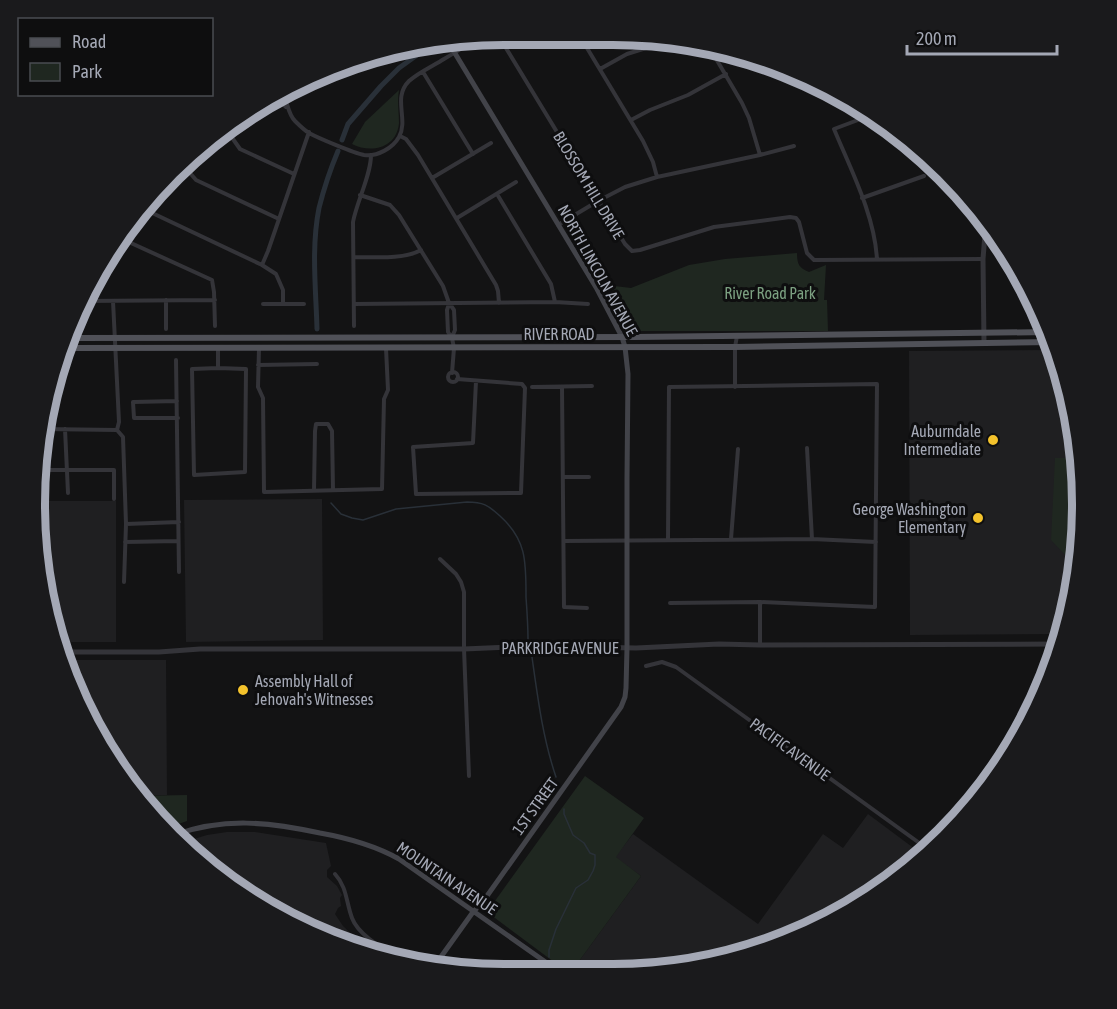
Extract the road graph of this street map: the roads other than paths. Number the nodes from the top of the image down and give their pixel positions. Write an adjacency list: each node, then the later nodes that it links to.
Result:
1 (504, 45): 33 (street, BLOSSOM HILL DRIVE)
2 (585, 45): 8 (street)
3 (464, 47): 6 (street)
4 (650, 47): 8 (street)
5 (452, 48): 6 (main road, NORTH LINCOLN AVENUE)
6 (455, 53): 9 (street); 37 (main road, NORTH LINCOLN AVENUE)
7 (716, 57): 10 (street)
8 (600, 69): 15 (street)
9 (423, 72): 18 (street); 21 (street)
10 (726, 74): 15 (street); 23 (street)
11 (286, 100): 13 (street)
12 (282, 103): 13 (street)
13 (287, 107): 16 (street)
14 (862, 119): 32 (street)
15 (631, 120): 27 (street)
16 (309, 132): 22 (street); 25 (street)
17 (231, 136): 25 (street)
18 (400, 136): 22 (street); 28 (street)
19 (491, 143): 21 (street)
20 (794, 146): 23 (street)
21 (472, 154): 28 (street)
22 (371, 155): 31 (street)
23 (760, 155): 27 (street)
24 (189, 172): 36 (street)
25 (294, 174): 36 (street)
26 (924, 176): 32 (street)
27 (657, 177): 33 (street)
28 (432, 178): 35 (street)
29 (516, 182): 30 (street)
30 (497, 194): 35 (street); 49 (street)
31 (360, 195): 40 (street); 41 (street)
32 (862, 198): 43 (street)
33 (598, 201): 37 (street); 43 (street, BLOSSOM HILL DRIVE)
34 (151, 212): 44 (street)
35 (457, 218): 51 (street)
36 (279, 219): 44 (street)
37 (558, 225): 63 (main road, NORTH LINCOLN AVENUE)
38 (985, 235): 42 (street)
39 (128, 241): 46 (street)
40 (421, 250): 41 (street); 50 (street)
41 (353, 257): 55 (street)
42 (982, 258): 43 (street, BLOSSOM HILL DRIVE); 61 (street)
43 (877, 260)
44 (262, 265): 53 (street)
45 (166, 300): 46 (street); 48 (street); 59 (street)
46 (215, 300): 57 (street)
47 (92, 301): 48 (street)
48 (113, 301): 65 (street)
49 (555, 302): 51 (street); 56 (street)
50 (449, 303): 51 (street); 55 (street); 66 (street)
51 (499, 303)
52 (264, 304): 53 (street)
53 (283, 304): 54 (street)
54 (304, 304)
55 (354, 304): 58 (street)
56 (588, 304)
57 (215, 326)
58 (354, 326)
59 (166, 329)
60 (1038, 332): 61 (main road, RIVER ROAD)
61 (984, 333): 62 (main road, RIVER ROAD); 68 (street)
62 (737, 336): 63 (main road, RIVER ROAD); 70 (street)
63 (622, 337): 66 (main road, RIVER ROAD); 69 (main road, NORTH LINCOLN AVENUE)
64 (76, 338): 65 (main road, RIVER ROAD)
65 (114, 338): 66 (main road, RIVER ROAD); 76 (street)
66 (452, 338): 75 (street)
67 (1042, 342): 68 (main road, RIVER ROAD)
68 (984, 343): 70 (main road, RIVER ROAD)
69 (625, 347): 70 (main road, RIVER ROAD); 75 (main road, RIVER ROAD); 108 (main road, NORTH LINCOLN AVENUE)
70 (735, 347): 87 (street)
71 (72, 348): 76 (main road, RIVER ROAD)
72 (219, 348): 73 (main road, RIVER ROAD); 76 (main road, RIVER ROAD); 80 (street)
73 (259, 348): 74 (main road, RIVER ROAD); 79 (street)
74 (386, 348): 75 (main road, RIVER ROAD); 100 (street)
75 (454, 348): 81 (street)
76 (115, 349): 92 (street)
77 (176, 360): 88 (street)
78 (317, 364): 79 (street)
79 (258, 365): 99 (street)
80 (218, 368): 80 (street)
81 (452, 373): 82 (street); 82 (street)
82 (457, 379): 83 (street)
83 (476, 381): 83 (street)
84 (532, 387): 85 (street)
85 (562, 387): 86 (street); 97 (street)
86 (592, 387)
87 (735, 387): 105 (street); 112 (street)
88 (177, 401): 89 (street); 89 (street)
89 (178, 418): 103 (street)
90 (52, 429): 91 (street)
91 (65, 429): 92 (street); 95 (street)
92 (117, 430): 104 (street)
93 (807, 448): 107 (street)
94 (738, 449): 106 (street)
95 (67, 469): 96 (street); 101 (street); 102 (street)
96 (46, 470)
97 (563, 477): 98 (street); 110 (street)
98 (589, 477)
99 (314, 490): 100 (street); 100 (street)
100 (333, 490)
101 (68, 493)
102 (114, 499)
103 (179, 522): 104 (street); 109 (street)
104 (126, 524): 111 (street)
105 (668, 539): 106 (street); 108 (street)
106 (731, 539): 107 (street)
107 (812, 539): 112 (street)
108 (627, 540): 110 (street); 121 (main road, NORTH LINCOLN AVENUE)
109 (178, 541): 111 (street); 114 (street)
110 (564, 541): 118 (street)
111 (125, 542): 115 (street)
112 (876, 542): 116 (street)
113 (440, 560): 122 (street)
114 (179, 572)
115 (124, 582)
116 (760, 602): 117 (street); 120 (street)
117 (670, 603)
118 (588, 608)
119 (1050, 644): 120 (street, PARKRIDGE AVENUE)
120 (760, 645): 121 (street, PARKRIDGE AVENUE)
121 (627, 648): 122 (street, PARKRIDGE AVENUE); 129 (main road, 1ST STREET)
122 (464, 649): 123 (street, PARKRIDGE AVENUE); 125 (street)
123 (69, 652)
124 (646, 666): 127 (street, PACIFIC AVENUE)
125 (469, 776)
126 (184, 832): 129 (main road, MOUNTAIN AVENUE)
127 (921, 844)
128 (335, 874): 130 (street)
129 (473, 912): 131 (main road, 1ST STREET); 132 (main road, MOUNTAIN AVENUE)
130 (381, 947)
131 (439, 959)
132 (548, 964)

